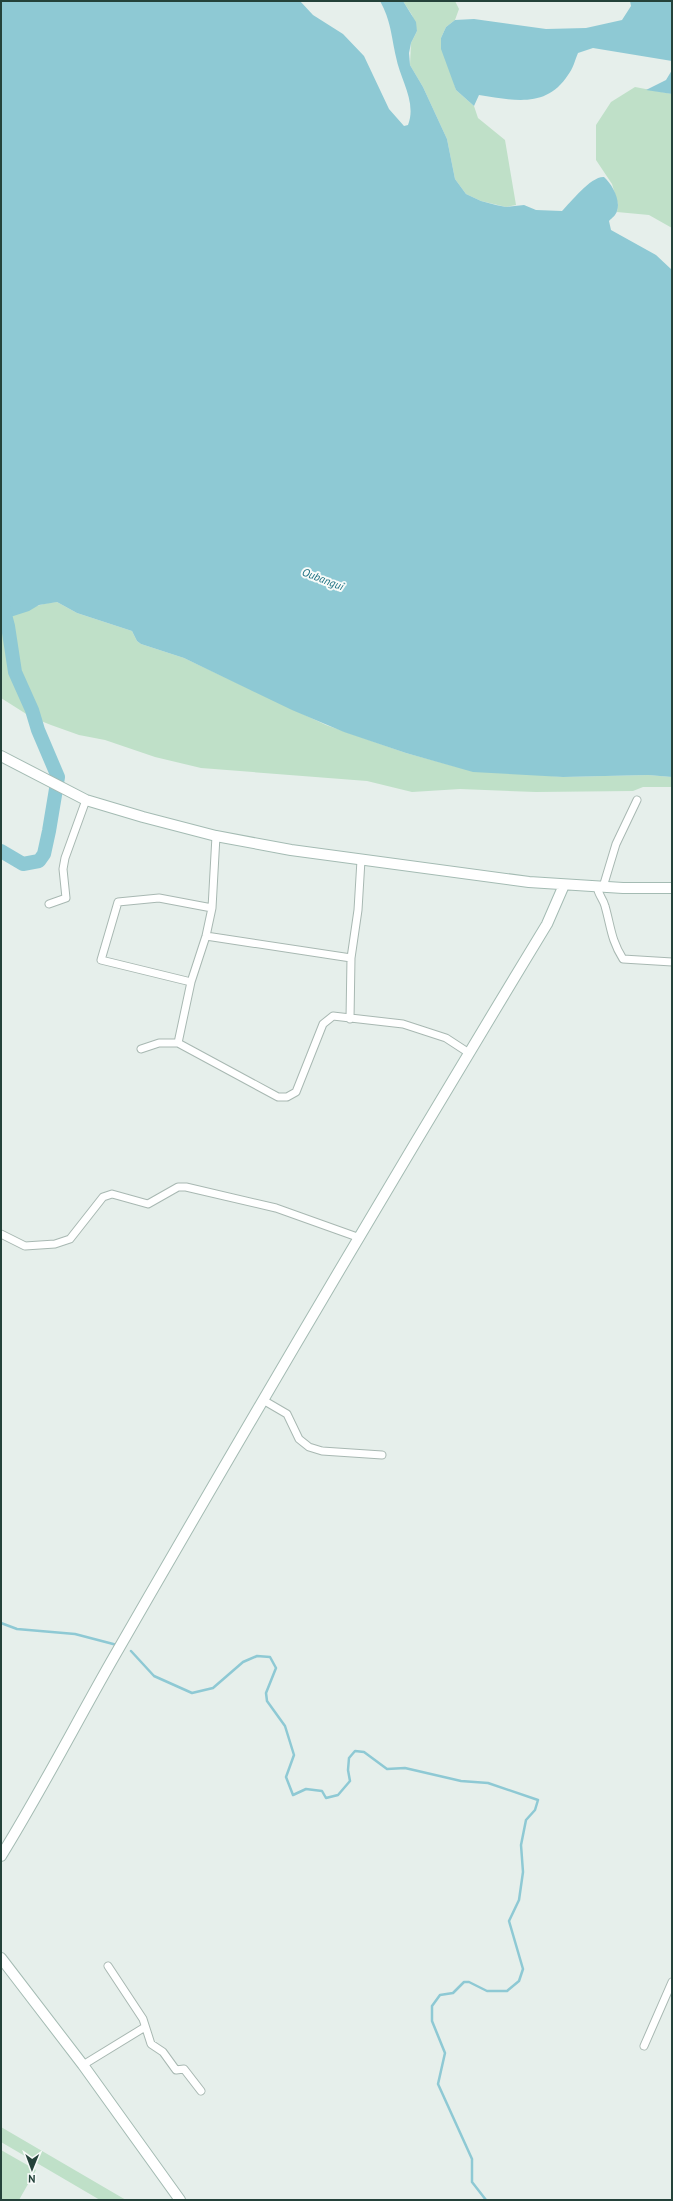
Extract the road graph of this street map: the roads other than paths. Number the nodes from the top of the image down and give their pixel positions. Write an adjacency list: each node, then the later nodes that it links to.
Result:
1 (1, 756): 2 (street)
2 (83, 798): 4 (street); 9 (street)
3 (637, 800): 7 (street)
4 (216, 836): 5 (street); 10 (street)
5 (361, 860): 6 (street); 12 (street)
6 (564, 885): 7 (street); 18 (street)
7 (600, 886): 8 (street); 13 (street)
8 (672, 888)
9 (49, 904)
10 (212, 908): 11 (street); 14 (street)
11 (206, 936): 12 (street); 14 (street)
12 (351, 958): 15 (street)
13 (672, 962)
14 (191, 982): 16 (street)
15 (350, 1019): 16 (street); 18 (street)
16 (178, 1043): 17 (street)
17 (141, 1050)
18 (469, 1053): 20 (street)
19 (1, 1234): 20 (street)
20 (360, 1238): 21 (street)
21 (263, 1400): 22 (street); 23 (street)
22 (382, 1455)
23 (1, 1856)
24 (1, 1958): 29 (street)
25 (108, 1966): 27 (street)
26 (672, 1982): 28 (street)
27 (145, 2027): 29 (street); 30 (street)
28 (644, 2046)
29 (83, 2065): 31 (street)
30 (201, 2092)
31 (180, 2200)

